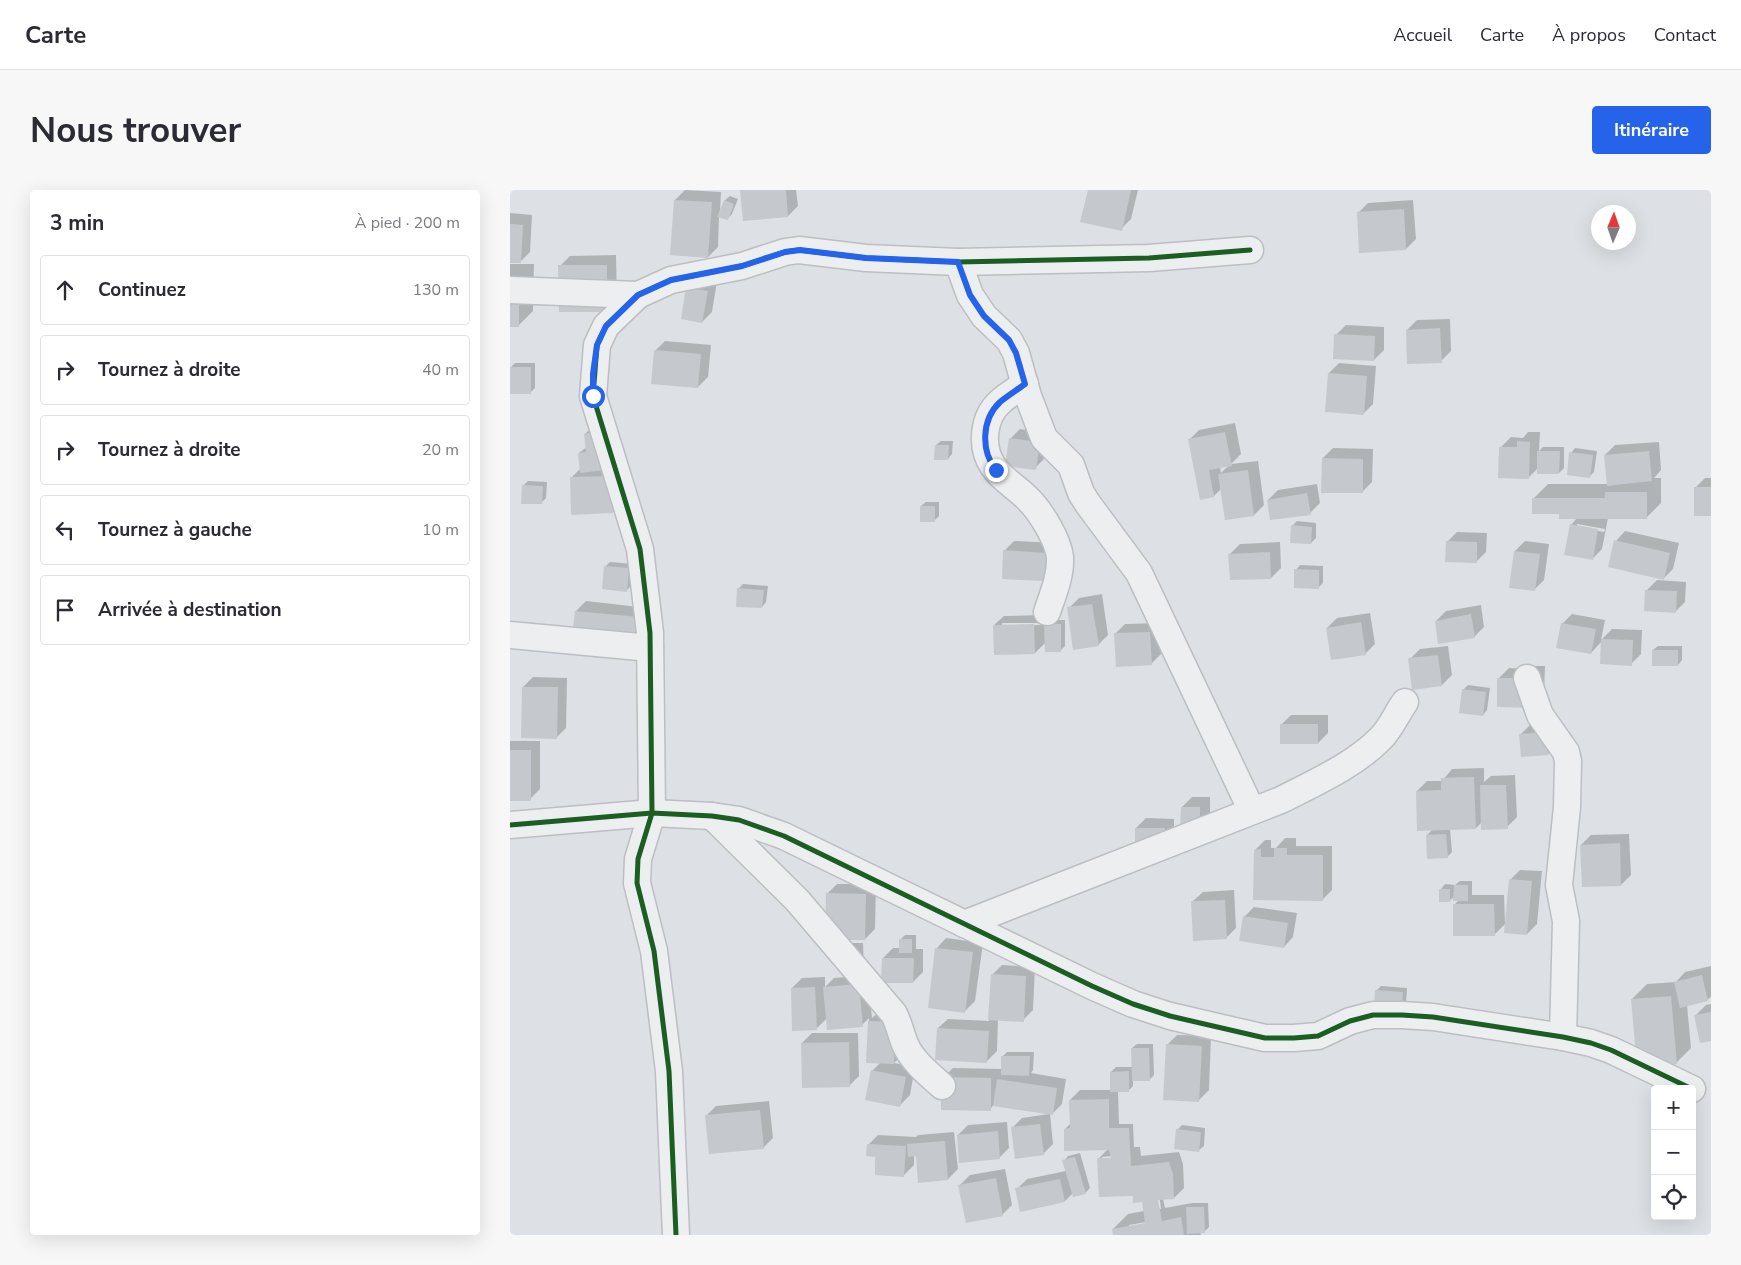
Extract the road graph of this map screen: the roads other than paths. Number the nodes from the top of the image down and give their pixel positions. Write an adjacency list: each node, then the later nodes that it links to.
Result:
1 (1250, 250): 2 (street)
2 (958, 262): 4 (street); 5 (street)
3 (510, 290): 4 (street)
4 (638, 295): 8 (street)
5 (1025, 384): 6 (street); 11 (street)
6 (1047, 612)
7 (510, 635): 8 (street)
8 (650, 648): 12 (street)
9 (1527, 678): 16 (street)
10 (1405, 702): 11 (street)
11 (1252, 811): 15 (street)
12 (652, 813): 13 (street); 14 (street); 21 (street)
13 (712, 816): 15 (street); 18 (street)
14 (510, 825)
15 (964, 924): 16 (street)
16 (1563, 1037): 17 (street)
17 (1684, 1085)
18 (942, 1086)
19 (1696, 1091): 20 (street)
20 (1711, 1098)
21 (676, 1235)

